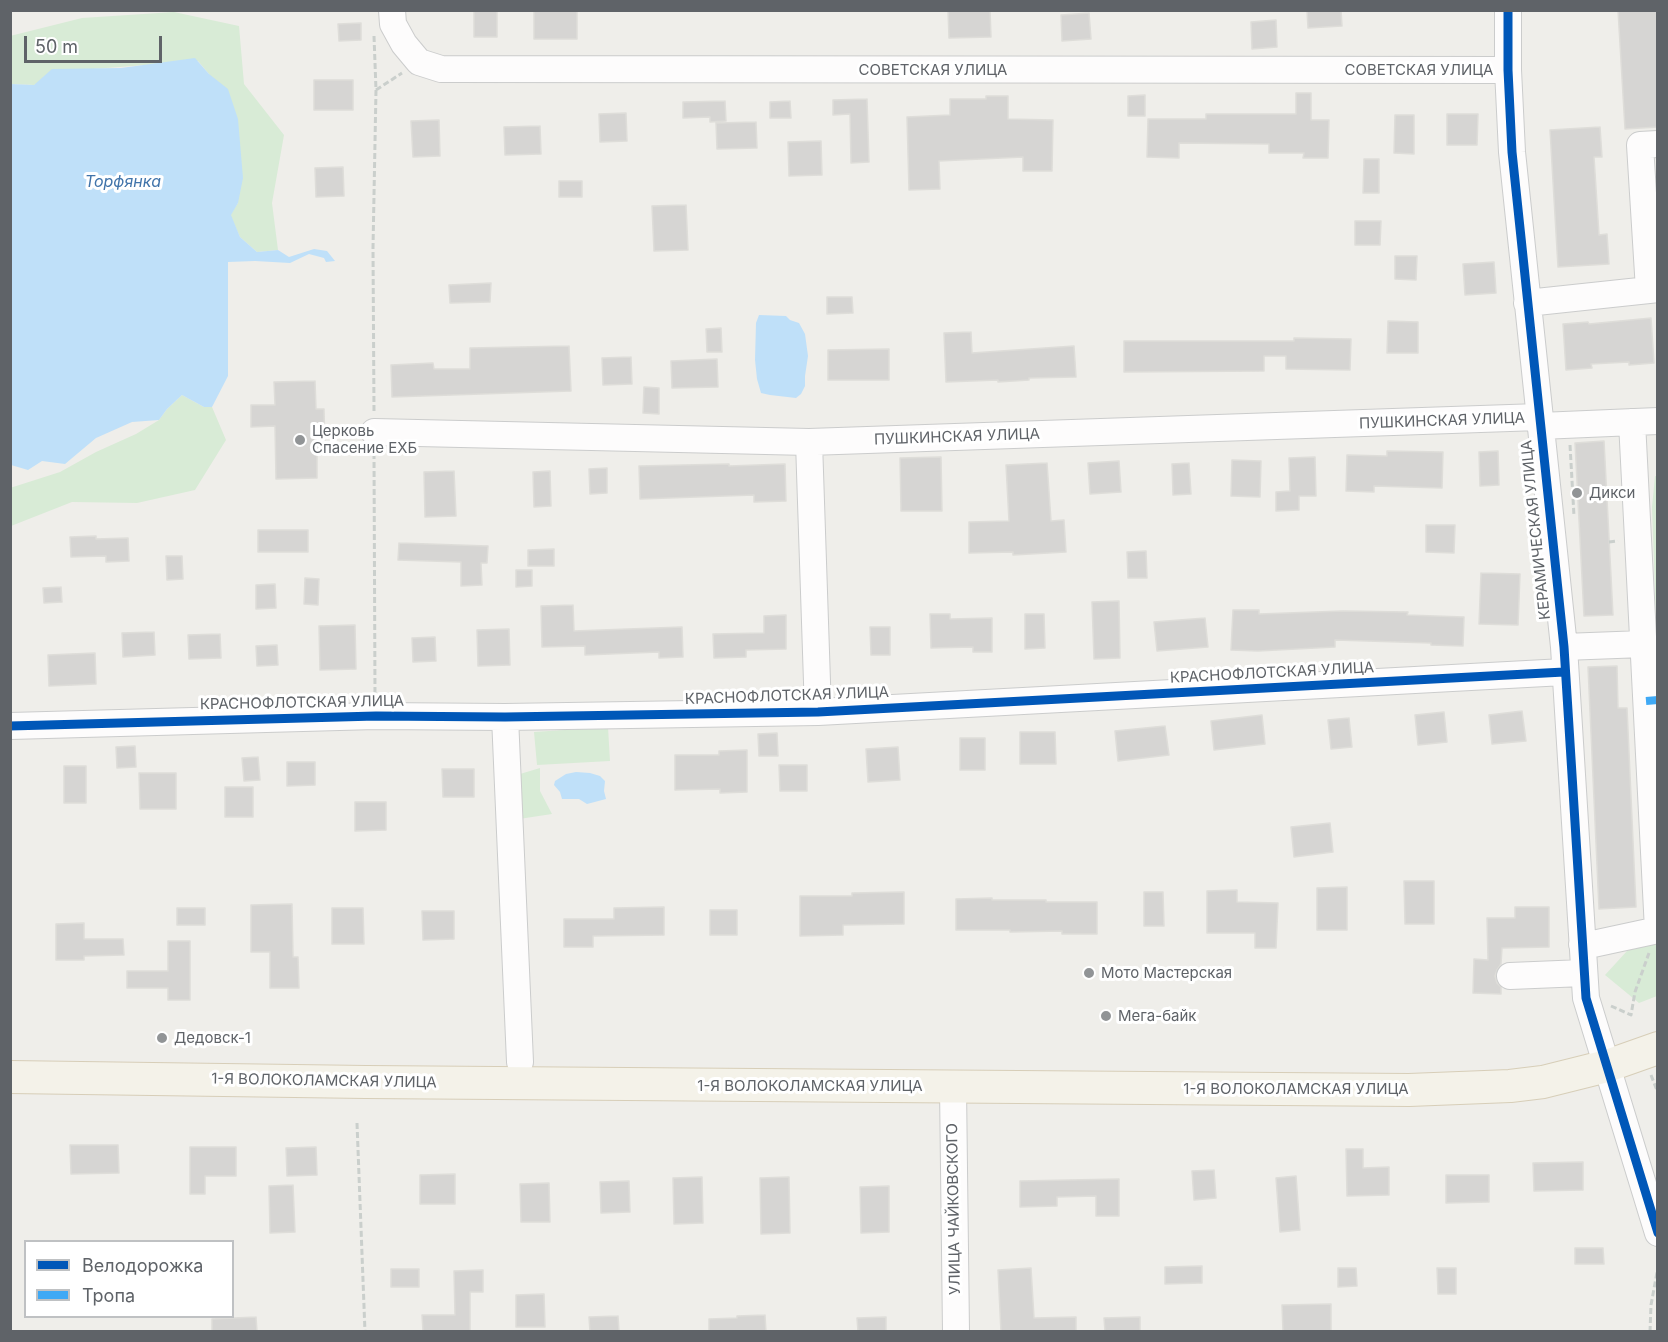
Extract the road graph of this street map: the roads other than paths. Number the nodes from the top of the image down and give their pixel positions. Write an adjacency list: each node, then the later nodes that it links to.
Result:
1 (392, 10): 3 (street, СОВЕТСКАЯ УЛИЦА)
2 (1508, 10): 3 (street, КЕРАМИЧЕСКАЯ УЛИЦА)
3 (1508, 70): 6 (street, КЕРАМИЧЕСКАЯ УЛИЦА)
4 (1658, 144): 5 (street)
5 (1653, 290): 6 (street)
6 (1527, 303): 7 (street, КЕРАМИЧЕСКАЯ УЛИЦА)
7 (1540, 422): 8 (street, ПУШКИНСКАЯ УЛИЦА); 11 (street, ПУШКИНСКАЯ УЛИЦА); 13 (street, КЕРАМИЧЕСКАЯ УЛИЦА)
8 (1632, 422): 9 (street, ПУШКИНСКАЯ УЛИЦА); 12 (street)
9 (1658, 422)
10 (374, 432): 11 (street, ПУШКИНСКАЯ УЛИЦА)
11 (809, 442): 14 (street)
12 (1643, 644): 13 (street, КРАСНОФЛОТСКАЯ УЛИЦА); 17 (street)
13 (1564, 660): 14 (street, КРАСНОФЛОТСКАЯ УЛИЦА); 18 (street, КЕРАМИЧЕСКАЯ УЛИЦА)
14 (818, 712): 15 (street, КРАСНОФЛОТСКАЯ УЛИЦА)
15 (505, 717): 16 (street, КРАСНОФЛОТСКАЯ УЛИЦА); 25 (street)
16 (10, 726)
17 (1655, 937): 18 (street)
18 (1582, 944): 19 (street, КЕРАМИЧЕСКАЯ УЛИЦА)
19 (1584, 973): 20 (street); 22 (street, КЕРАМИЧЕСКАЯ УЛИЦА)
20 (1510, 976)
21 (1644, 1021): 22 (main road, 1-Я ВОЛОКОЛАМСКАЯ УЛИЦА)
22 (1603, 1056): 24 (main road, 1-Я ВОЛОКОЛАМСКАЯ УЛИЦА); 25 (main road, 1-Я ВОЛОКОЛАМСКАЯ УЛИЦА); 27 (main road, 1-Я ВОЛОКОЛАМСКАЯ УЛИЦА); 28 (street)
23 (10, 1058): 25 (main road, 1-Я ВОЛОКОЛАМСКАЯ УЛИЦА)
24 (1654, 1059)
25 (520, 1062)
26 (10, 1077): 27 (main road, 1-Я ВОЛОКОЛАМСКАЯ УЛИЦА)
27 (952, 1087): 29 (street, УЛИЦА ЧАЙКОВСКОГО)
28 (1658, 1233)
29 (956, 1332)

